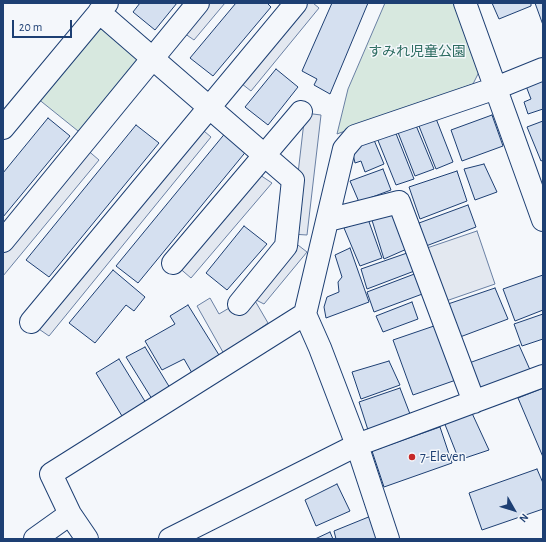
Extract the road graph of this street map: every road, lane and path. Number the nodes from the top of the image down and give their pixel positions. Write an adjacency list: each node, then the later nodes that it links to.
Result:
1 (198, 3): 5 (street)
2 (296, 3): 9 (street)
3 (465, 3): 7 (street)
4 (103, 8): 5 (street); 8 (street)
5 (153, 58): 9 (street); 15 (street)
6 (543, 68): 7 (street)
7 (496, 88): 13 (street); 14 (street)
8 (10, 106): 11 (street)
9 (210, 108): 12 (street); 19 (street)
10 (301, 112): 12 (street)
11 (3, 128)
12 (264, 155): 16 (street); 17 (street)
13 (328, 220): 18 (street); 21 (street)
14 (543, 220)
15 (3, 241)
16 (173, 263)
17 (239, 304)
18 (305, 314): 22 (street); 23 (street)
19 (31, 322)
20 (543, 376): 21 (street)
21 (474, 402): 22 (street)
22 (357, 445): 26 (street); 27 (street)
23 (70, 514): 24 (street); 25 (street)
24 (35, 539)
25 (87, 539)
26 (170, 539)
27 (388, 539)

